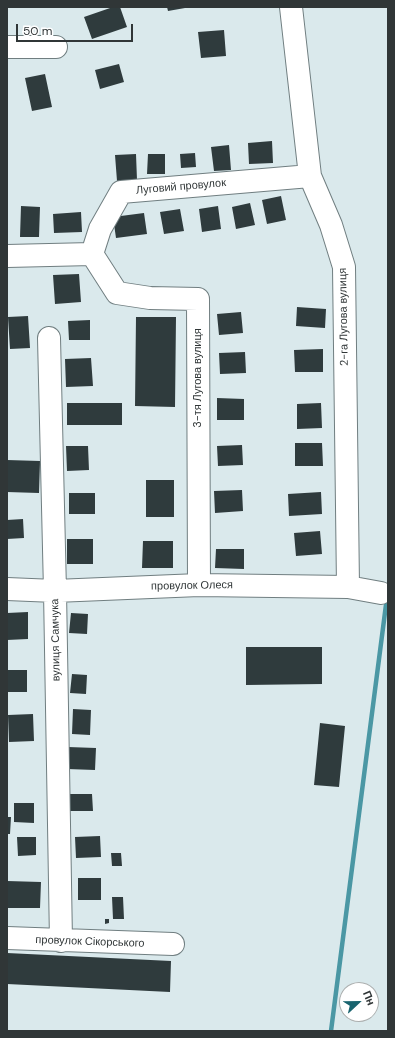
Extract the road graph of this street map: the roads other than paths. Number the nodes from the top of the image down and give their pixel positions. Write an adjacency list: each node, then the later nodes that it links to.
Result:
1 (292, 7): 4 (street, 2-га Лугова вулиця)
2 (7, 47): 3 (street)
3 (56, 47)
4 (310, 176): 5 (street, Луговий провулок); 9 (street, 2-га Лугова вулиця)
5 (92, 254): 6 (street); 8 (street, 3-тя Лугова вулиця)
6 (7, 256)
7 (49, 338): 11 (street, вулиця Самчука)
8 (200, 585): 9 (street, провулок Олеся); 11 (street, провулок Олеся)
9 (348, 586): 12 (street, провулок Олеся)
10 (7, 589): 11 (street, провулок Олеся)
11 (55, 591): 14 (street, вулиця Самчука)
12 (379, 592)
13 (7, 938): 14 (street, провулок Сікорського)
14 (61, 941): 15 (street, провулок Сікорського)
15 (173, 944)

